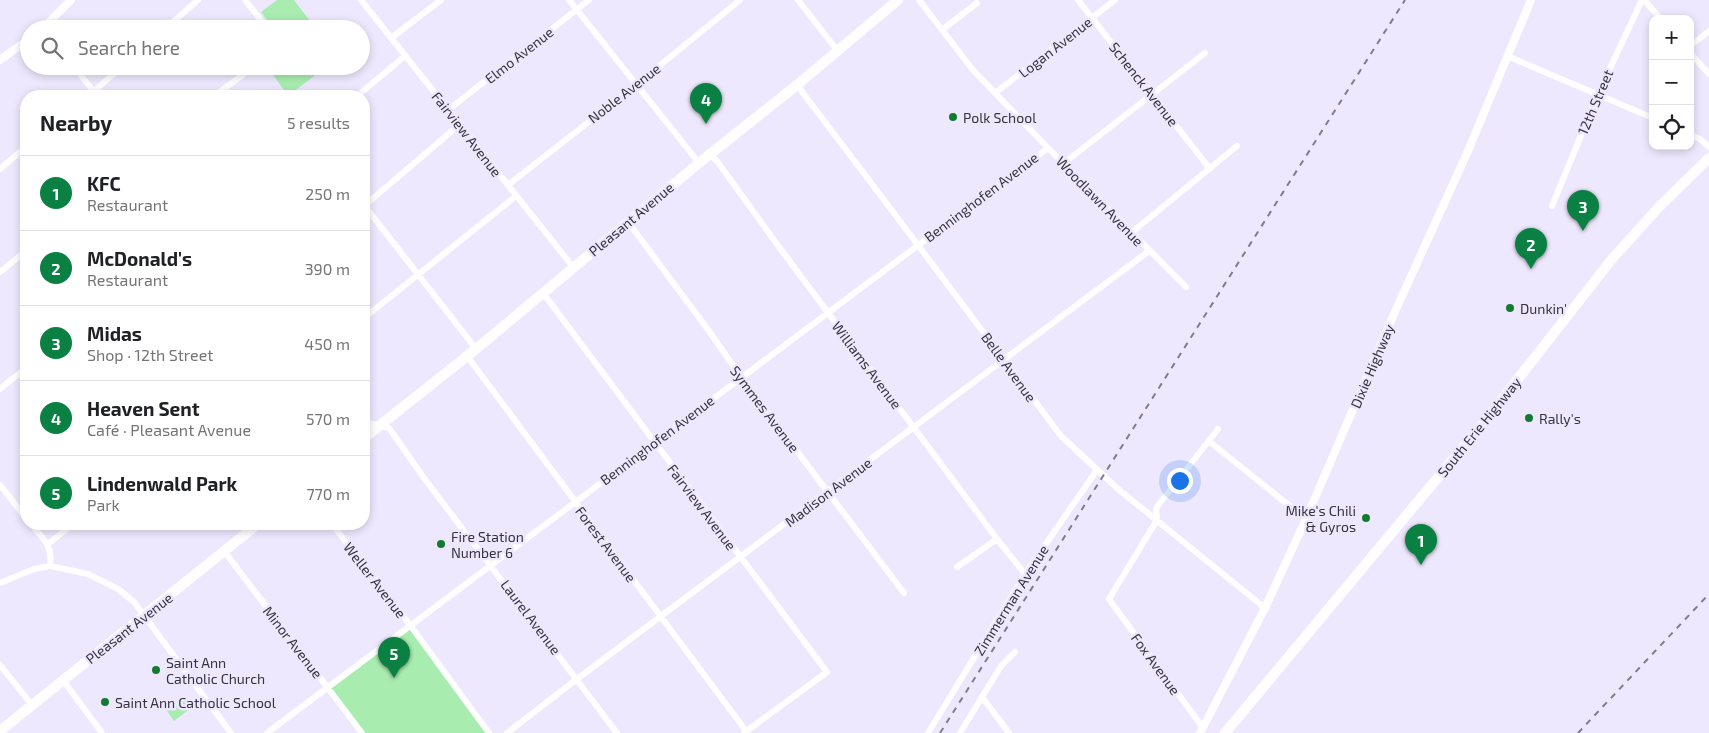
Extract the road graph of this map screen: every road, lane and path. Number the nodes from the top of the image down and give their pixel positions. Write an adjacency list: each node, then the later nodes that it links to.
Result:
1 (71, 0): 20 (street)
2 (198, 0): 21 (street)
3 (244, 0): 22 (street)
4 (361, 0): 25 (street, Fairview Avenue)
5 (441, 0): 25 (street)
6 (569, 0): 17 (street)
7 (589, 0): 17 (street, Elmo Avenue)
8 (740, 0): 38 (street, Noble Avenue)
9 (798, 0): 28 (street)
10 (898, 0): 28 (main road, Pleasant Avenue)
11 (919, 0): 23 (street, Woodlawn Avenue)
12 (1078, 0): 19 (street, Schenck Avenue)
13 (1115, 0): 19 (street, Logan Avenue)
14 (1531, 0): 31 (street, Dixie Highway)
15 (1643, 0): 18 (street); 45 (street, 12th Street)
16 (977, 3): 23 (street)
17 (577, 10): 38 (street); 47 (street, Elmo Avenue)
18 (1657, 15)
19 (1092, 18): 44 (street, Logan Avenue); 46 (street, Schenck Avenue)
20 (51, 20)
21 (176, 20)
22 (261, 20)
23 (942, 30): 44 (street, Woodlawn Avenue)
24 (1709, 31): 26 (street)
25 (391, 38): 30 (street, Fairview Avenue)
26 (1694, 43)
27 (20, 46): 33 (street)
28 (837, 50): 39 (main road, Pleasant Avenue)
29 (1205, 53): 46 (street)
30 (405, 56): 43 (street); 47 (street, Fairview Avenue)
31 (1507, 56): 45 (street); 96 (street, Dixie Highway)
32 (1694, 57): 34 (street)
33 (0, 60)
34 (1709, 74)
35 (80, 75): 40 (street)
36 (114, 75): 41 (street)
37 (243, 75): 42 (street)
38 (636, 85): 57 (street); 61 (street, Noble Avenue)
39 (797, 85): 55 (main road, Pleasant Avenue); 68 (street, Belle Avenue)
40 (90, 90)
41 (98, 90)
42 (222, 90)
43 (364, 90)
44 (995, 93): 53 (street, Woodlawn Avenue)
45 (1598, 94): 48 (street); 64 (street, 12th Street)
46 (1152, 95): 58 (street); 60 (street, Schenck Avenue)
47 (448, 110): 49 (street, Fairview Avenue)
48 (1649, 116)
49 (459, 125): 61 (street, Fairview Avenue); 63 (street)
50 (1694, 136): 52 (street)
51 (1237, 146): 60 (street)
52 (1709, 147)
53 (1048, 148): 58 (street, Woodlawn Avenue); 68 (street, Benninghofen Avenue)
54 (20, 152): 59 (street)
55 (710, 155): 57 (main road, Pleasant Avenue); 77 (street, Williams Avenue)
56 (1709, 158): 122 (main road, South Erie Highway)
57 (699, 163): 66 (main road, Pleasant Avenue)
58 (1064, 163): 67 (street, Woodlawn Avenue)
59 (0, 169)
60 (1210, 169): 67 (street)
61 (508, 185): 62 (street, Fairview Avenue)
62 (516, 196): 71 (street, Fairview Avenue); 73 (street)
63 (370, 200)
64 (1552, 206)
65 (370, 213): 73 (street)
66 (628, 222): 71 (main road, Pleasant Avenue); 82 (street, Symmes Avenue)
67 (1131, 233): 69 (street, Woodlawn Avenue)
68 (918, 245): 77 (street, Benninghofen Avenue); 80 (street, Belle Avenue)
69 (1149, 251): 74 (street, Woodlawn Avenue); 80 (street, Madison Avenue)
70 (20, 256): 72 (street)
71 (572, 267): 75 (main road, Pleasant Avenue)
72 (0, 272)
73 (418, 274): 76 (street); 78 (street)
74 (1186, 287)
75 (543, 293): 78 (main road, Pleasant Avenue); 90 (street, Fairview Avenue)
76 (370, 313)
77 (828, 313): 82 (street, Benninghofen Avenue); 86 (street, Williams Avenue)
78 (476, 349): 79 (main road, Pleasant Avenue)
79 (467, 356): 85 (main road, Pleasant Avenue); 94 (street, Forest Avenue)
80 (1005, 360): 86 (street, Madison Avenue); 91 (street, Belle Avenue)
81 (20, 373): 83 (street)
82 (741, 378): 90 (street, Benninghofen Avenue); 93 (street, Symmes Avenue)
83 (0, 389)
84 (370, 424): 85 (street, Laurel Avenue)
85 (380, 426): 88 (main road, Pleasant Avenue); 106 (street, Laurel Avenue)
86 (914, 427): 93 (street, Madison Avenue); 102 (street, Williams Avenue)
87 (1218, 429): 89 (street)
88 (370, 434)
89 (1210, 442): 96 (street); 97 (street)
90 (654, 443): 94 (street, Benninghofen Avenue); 105 (street, Fairview Avenue)
91 (1097, 470): 97 (street, Belle Avenue); 109 (street, Zimmerman Avenue)
92 (0, 486): 95 (street)
93 (828, 491): 105 (street, Madison Avenue); 111 (street, Symmes Avenue)
94 (574, 502): 106 (street, Benninghofen Avenue); 114 (street, Forest Avenue)
95 (20, 511)
96 (1306, 519): 112 (street, Dixie Highway)
97 (1157, 520): 112 (street, Belle Avenue); 125 (street, Fox Avenue)
98 (36, 530): 103 (street)
99 (65, 530): 103 (street)
100 (250, 530): 104 (main road, Pleasant Avenue)
101 (337, 530): 115 (street, Weller Avenue)
102 (997, 539): 108 (street); 109 (street, Williams Avenue)
103 (48, 544): 107 (street)
104 (224, 551): 113 (main road, Pleasant Avenue); 120 (street, Minor Avenue)
105 (740, 558): 114 (street, Madison Avenue); 126 (street, Fairview Avenue)
106 (490, 564): 115 (street, Benninghofen Avenue); 118 (street, Laurel Avenue)
107 (50, 566): 110 (street); 113 (street)
108 (956, 567)
109 (1025, 574): 134 (street, Zimmerman Avenue)
110 (0, 583)
111 (904, 593)
112 (1265, 608): 125 (street, Dixie Highway)
113 (144, 616): 119 (main road, Pleasant Avenue); 128 (street)
114 (660, 617): 118 (street, Madison Avenue); 126 (street, Forest Avenue)
115 (410, 625): 120 (street, Benninghofen Avenue); 131 (street, Weller Avenue)
116 (1015, 652): 121 (street, Zimmerman Avenue)
117 (0, 665): 123 (street)
118 (577, 679): 132 (street, Madison Avenue); 133 (street, Laurel Avenue)
119 (63, 680): 123 (main road, Pleasant Avenue); 127 (street)
120 (328, 687): 129 (street, Benninghofen Avenue); 130 (street, Minor Avenue)
121 (982, 697): 135 (street, Zimmerman Avenue); 136 (street)
122 (1254, 700): 137 (main road, South Erie Highway); 138 (main road, South Erie Highway)
123 (32, 705): 124 (main road, Pleasant Avenue)
124 (0, 731)
125 (1202, 731)
126 (745, 732)
127 (102, 733)
128 (231, 733)
129 (267, 733)
130 (362, 733)
131 (489, 733)
132 (507, 733)
133 (617, 733)
134 (928, 733)
135 (960, 733)
136 (1009, 733)
137 (1225, 733)
138 (1235, 733)

